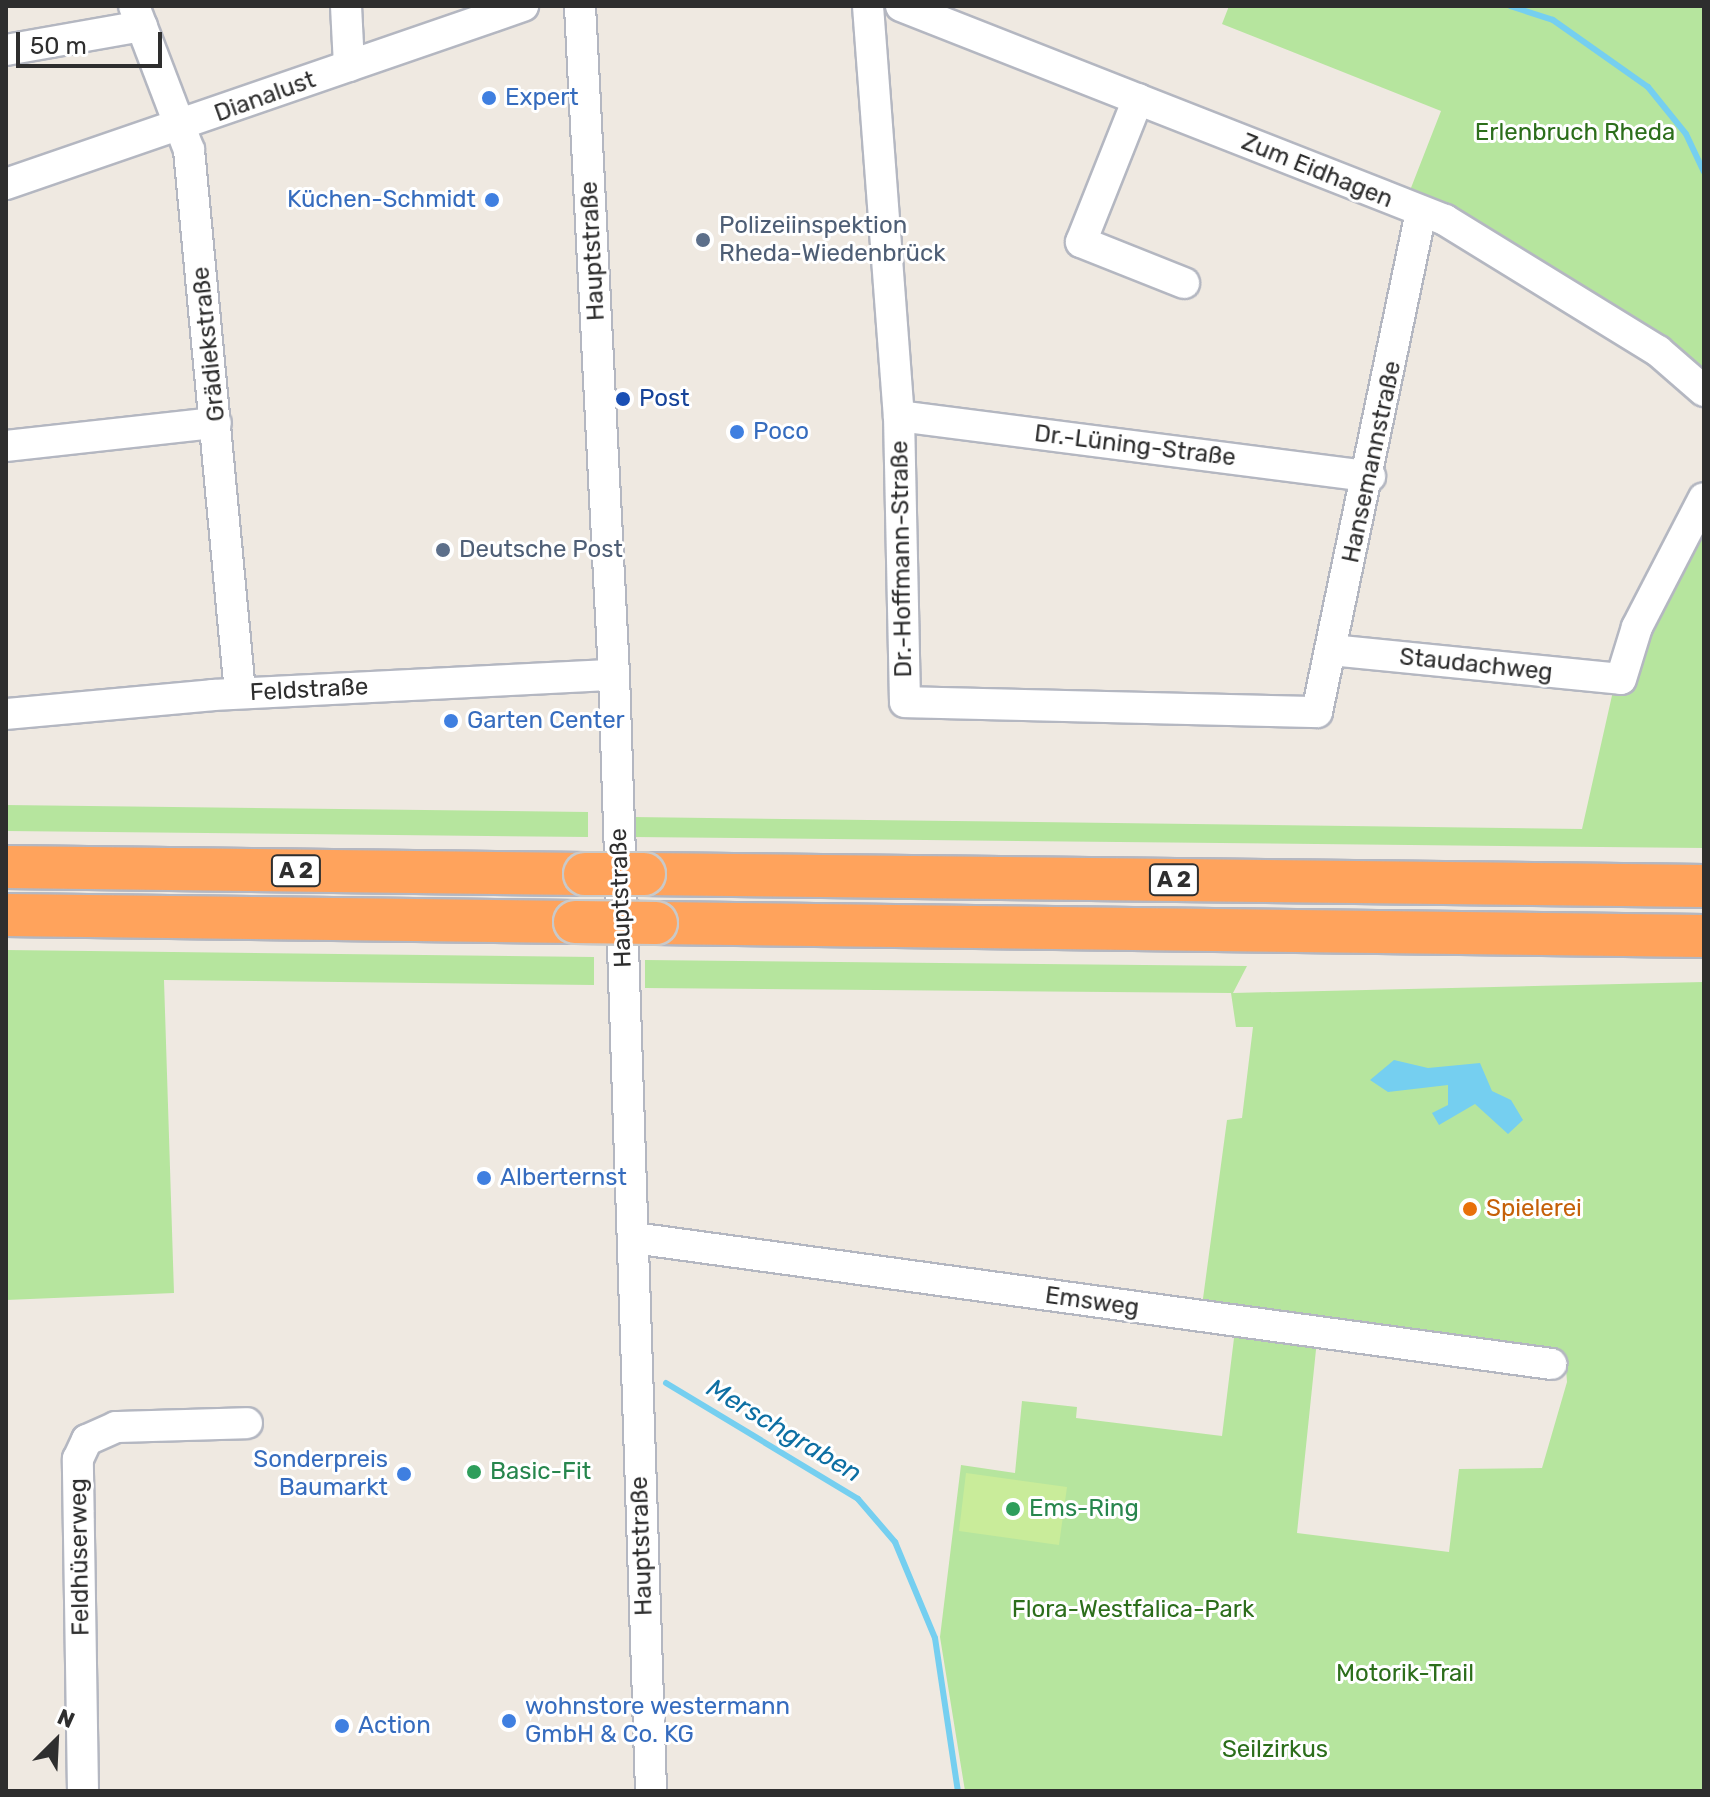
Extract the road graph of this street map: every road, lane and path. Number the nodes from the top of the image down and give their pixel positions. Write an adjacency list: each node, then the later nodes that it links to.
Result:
1 (346, 6): 9 (street)
2 (523, 6): 9 (street, Dianalust)
3 (580, 6): 22 (street, Hauptstraße)
4 (868, 6): 16 (street, Dr.-Hoffmann-Straße)
5 (901, 6): 7 (street, Zum Eidhagen)
6 (138, 16): 8 (street); 11 (street, Grädiekstraße)
7 (954, 16): 10 (street, Zum Eidhagen)
8 (6, 50)
9 (349, 66): 11 (street, Dianalust)
10 (1138, 99): 13 (street, Zum Eidhagen); 14 (street)
11 (181, 129): 12 (street, Dianalust); 17 (street, Grädiekstraße)
12 (6, 184)
13 (1421, 212): 15 (street, Zum Eidhagen); 19 (street, Hansemannstraße)
14 (1184, 283)
15 (1704, 391)
16 (899, 416): 19 (street, Dr.-Lüning-Straße); 24 (street, Dr.-Hoffmann-Straße)
17 (216, 423): 18 (street); 23 (street, Grädiekstraße)
18 (6, 446)
19 (1370, 476): 21 (street, Hansemannstraße)
20 (1704, 498): 21 (street, Staudachweg)
21 (1331, 650): 24 (street, Hansemannstraße)
22 (614, 675): 23 (street, Feldstraße); 30 (street, Hauptstraße)
23 (240, 693): 25 (street, Feldstraße)
24 (1317, 712)
25 (6, 714)
26 (6, 867): 27 (highway, A 2, bridge)
27 (1704, 886)
28 (6, 915): 29 (highway, A 2, bridge)
29 (1704, 936)
30 (634, 1238): 31 (street, Emsweg); 34 (street, Hauptstraße)
31 (1551, 1364)
32 (247, 1423): 33 (street, Feldhüserweg)
33 (83, 1791)
34 (651, 1791)

